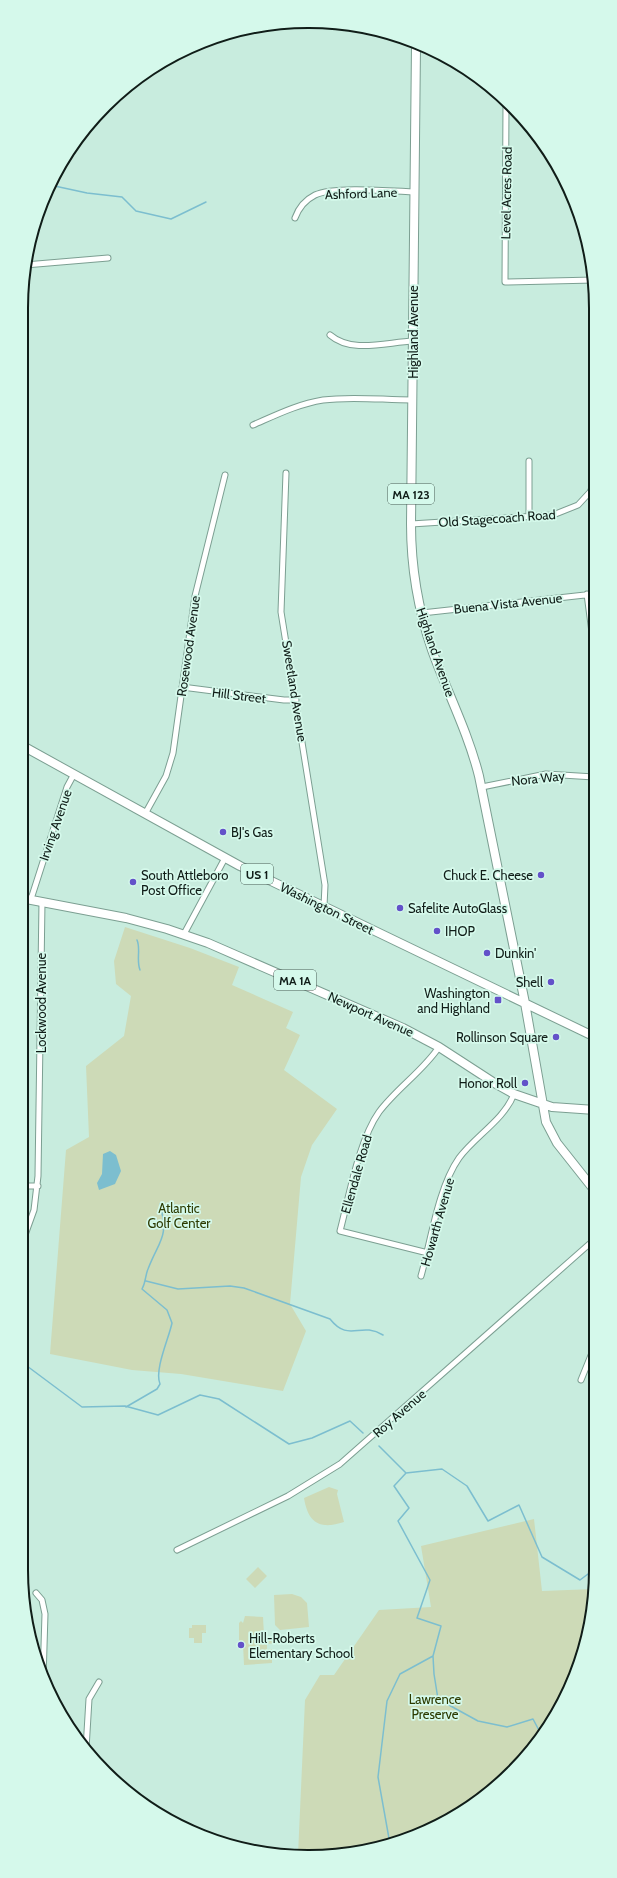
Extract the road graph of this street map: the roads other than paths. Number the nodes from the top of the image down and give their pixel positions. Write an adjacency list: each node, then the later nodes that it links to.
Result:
1 (416, 49): 3 (main road, Highland Avenue / MA 123)
2 (506, 109): 7 (street, Level Acres Road)
3 (414, 192): 4 (street, Ashford Lane); 9 (main road, Highland Avenue / MA 123)
4 (295, 218)
5 (108, 258): 6 (street)
6 (31, 264)
7 (587, 280)
8 (330, 336): 9 (street)
9 (413, 341): 10 (main road, Highland Avenue / MA 123)
10 (412, 400): 11 (street); 17 (main road, Highland Avenue / MA 123)
11 (253, 424)
12 (529, 461): 16 (street)
13 (286, 473): 22 (street, Sweetland Avenue)
14 (225, 475): 21 (street, Rosewood Avenue)
15 (589, 492): 16 (street, Old Stagecoach Road)
16 (529, 516): 17 (street, Old Stagecoach Road)
17 (411, 524): 20 (main road, Highland Avenue / MA 123)
18 (587, 594): 19 (street); 20 (street, Buena Vista Avenue)
19 (589, 609)
20 (422, 613): 26 (main road, Highland Avenue / MA 123)
21 (182, 688): 22 (street, Hill Street); 27 (street, Rosewood Avenue)
22 (296, 700): 31 (street, Sweetland Avenue)
23 (28, 749): 24 (main road, Washington Street / US 1)
24 (74, 774): 27 (main road, Washington Street / US 1); 29 (street, Irving Avenue)
25 (589, 776): 26 (street, Nora Way)
26 (482, 786): 33 (main road, Highland Avenue / MA 123)
27 (145, 814): 28 (main road, Washington Street / US 1)
28 (225, 858): 31 (main road, Washington Street / US 1); 32 (street)
29 (30, 900): 30 (main road, Newport Avenue / MA 1A)
30 (42, 902): 32 (main road, Newport Avenue / MA 1A); 41 (street, Lockwood Avenue)
31 (324, 906): 33 (main road, Washington Street / US 1)
32 (184, 934): 35 (main road, Newport Avenue / MA 1A)
33 (525, 1003): 34 (main road, Washington Street / US 1); 37 (main road, Highland Avenue / MA 123)
34 (589, 1034)
35 (439, 1047): 36 (main road, Newport Avenue / MA 1A); 44 (street, Ellendale Road)
36 (514, 1094): 37 (main road, Newport Avenue / MA 1A); 44 (street, Howarth Avenue)
37 (543, 1104): 38 (main road, MA 1A); 39 (main road, MA 123)
38 (589, 1110)
39 (589, 1183)
40 (28, 1186): 41 (street)
41 (38, 1186): 42 (street, Lockwood Avenue)
42 (28, 1227)
43 (589, 1244): 48 (street, Roy Avenue)
44 (428, 1253): 45 (street, Howarth Avenue)
45 (421, 1276)
46 (589, 1360): 47 (street)
47 (581, 1380)
48 (177, 1550)
49 (36, 1594): 50 (street)
50 (44, 1662)
51 (98, 1682): 52 (street)
52 (87, 1741)

